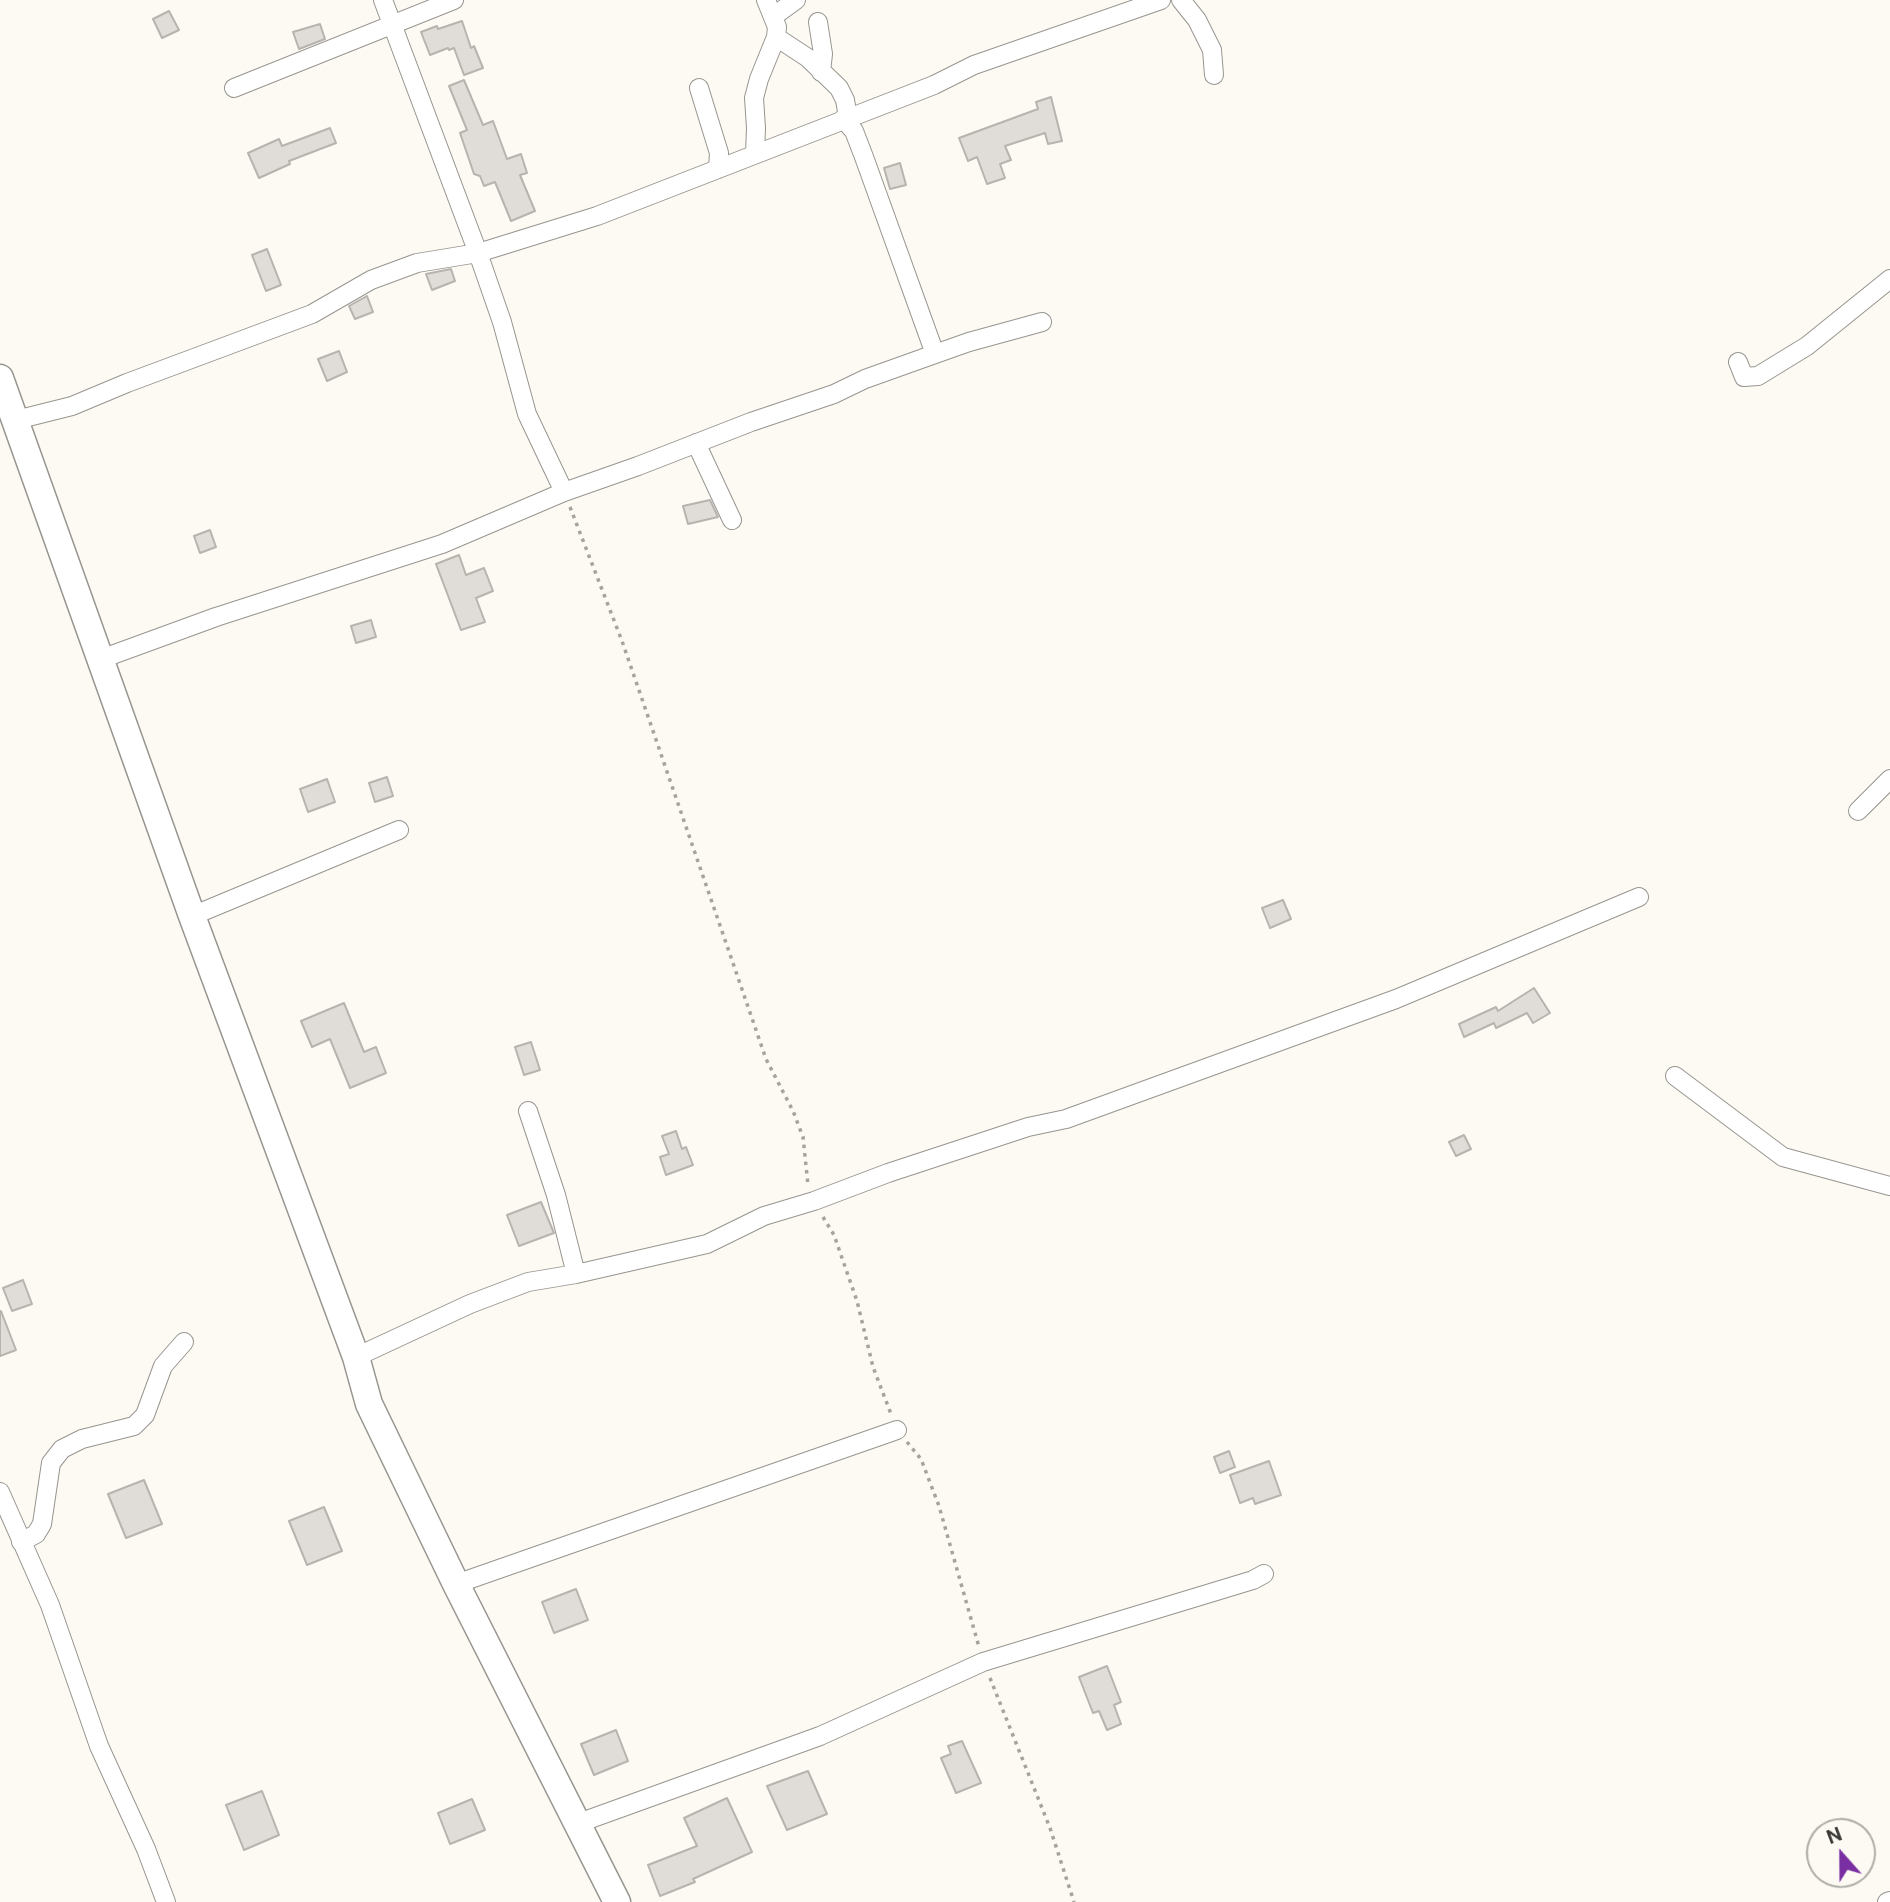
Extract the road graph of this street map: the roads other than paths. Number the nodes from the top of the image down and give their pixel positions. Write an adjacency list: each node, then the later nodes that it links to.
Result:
1 (383, 0): 8 (street)
2 (454, 0): 8 (street)
3 (796, 0): 6 (street)
4 (1161, 0): 14 (street)
5 (1181, 0): 11 (street)
6 (770, 8): 9 (street)
7 (818, 22): 10 (street)
8 (391, 25): 12 (street); 17 (street)
9 (776, 37): 10 (street); 15 (street)
10 (821, 72): 14 (street)
11 (1214, 75)
12 (234, 88)
13 (699, 88): 16 (street)
14 (846, 118): 15 (street); 20 (street)
15 (755, 154): 16 (street)
16 (718, 169): 17 (street)
17 (478, 253): 23 (street); 25 (street)
18 (1890, 279): 21 (street)
19 (1042, 322): 20 (street)
20 (935, 354): 24 (street)
21 (1738, 362)
22 (0, 379): 23 (street)
23 (16, 420): 27 (street)
24 (696, 443): 25 (street); 26 (street)
25 (564, 492): 27 (street)
26 (732, 520)
27 (101, 659): 32 (street)
28 (1890, 779): 29 (street)
29 (1858, 811)
30 (399, 830): 32 (street)
31 (1639, 897): 36 (street)
32 (192, 916): 38 (street)
33 (1675, 1076): 35 (street)
34 (528, 1111): 36 (street)
35 (1890, 1186)
36 (576, 1274): 38 (street)
37 (184, 1342): 41 (street)
38 (356, 1357): 43 (street)
39 (897, 1430): 43 (street)
40 (0, 1492): 41 (street)
41 (21, 1542): 45 (street)
42 (1264, 1574): 44 (street)
43 (456, 1584): 44 (street)
44 (576, 1824): 46 (street)
45 (166, 1902)
46 (617, 1902)

